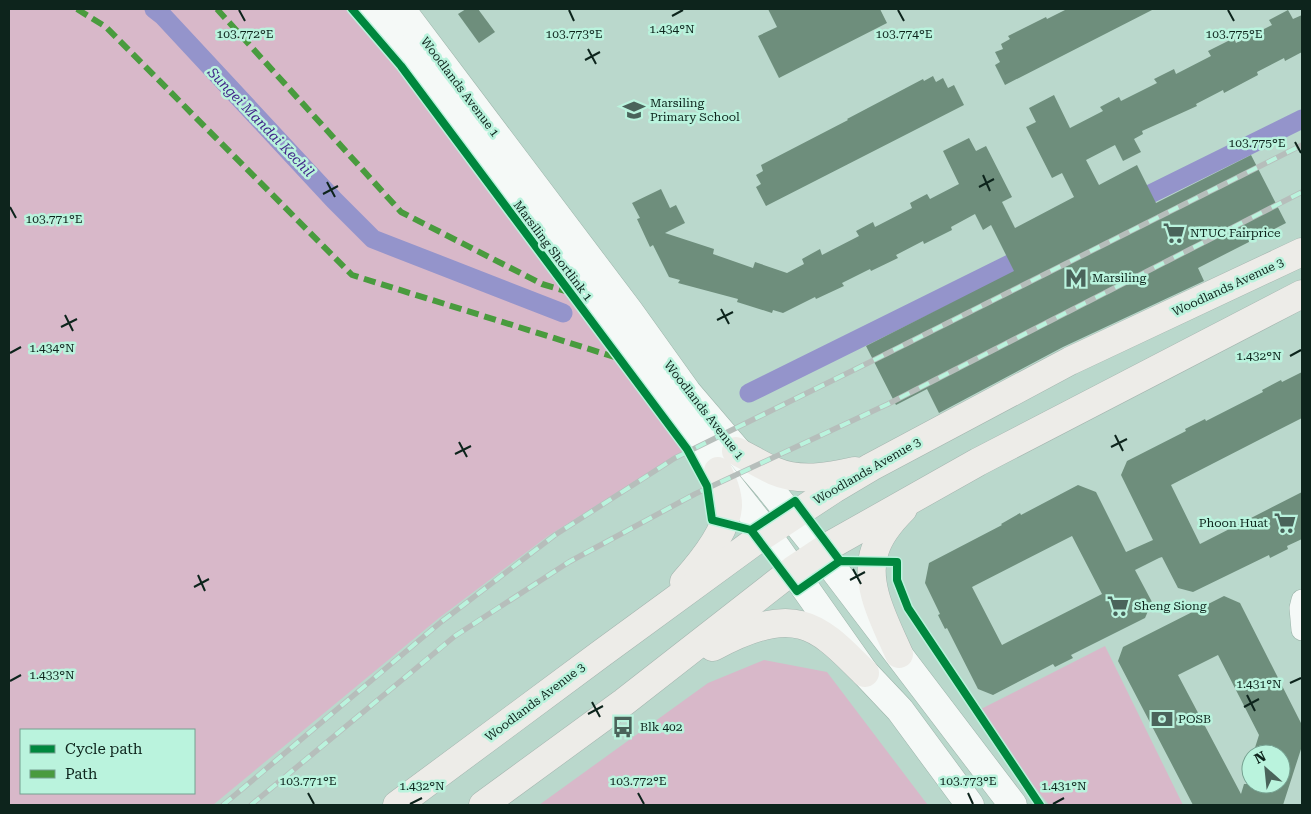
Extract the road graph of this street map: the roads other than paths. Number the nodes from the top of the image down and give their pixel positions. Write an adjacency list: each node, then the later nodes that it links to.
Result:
1 (374, 9): 5 (main road, Woodlands Avenue 1)
2 (401, 9): 5 (main road, Woodlands Avenue 1)
3 (1302, 252): 6 (main road, Woodlands Avenue 3)
4 (1302, 294): 7 (main road)
5 (727, 461): 6 (main road); 8 (main road, Woodlands Avenue 1); 9 (main road, Woodlands Avenue 1); 13 (main road)
6 (871, 467): 8 (main road, Woodlands Avenue 3)
7 (911, 500): 10 (main road); 15 (main road)
8 (790, 517): 9 (main road, Woodlands Avenue 3); 10 (main road, Woodlands Avenue 1)
9 (767, 533): 11 (main road, Woodlands Avenue 1); 13 (main road, Woodlands Avenue 3)
10 (820, 552): 11 (main road); 15 (main road, Woodlands Avenue 1)
11 (793, 570): 16 (main road, Woodlands Avenue 1); 17 (main road)
12 (1302, 600): 14 (street)
13 (638, 627): 18 (main road, Woodlands Avenue 3)
14 (1302, 630)
15 (899, 654): 21 (main road, Woodlands Avenue 1)
16 (865, 673): 17 (main road); 20 (main road, Woodlands Avenue 1)
17 (648, 683): 19 (main road)
18 (397, 805)
19 (484, 805)
20 (970, 805)
21 (1013, 805)

